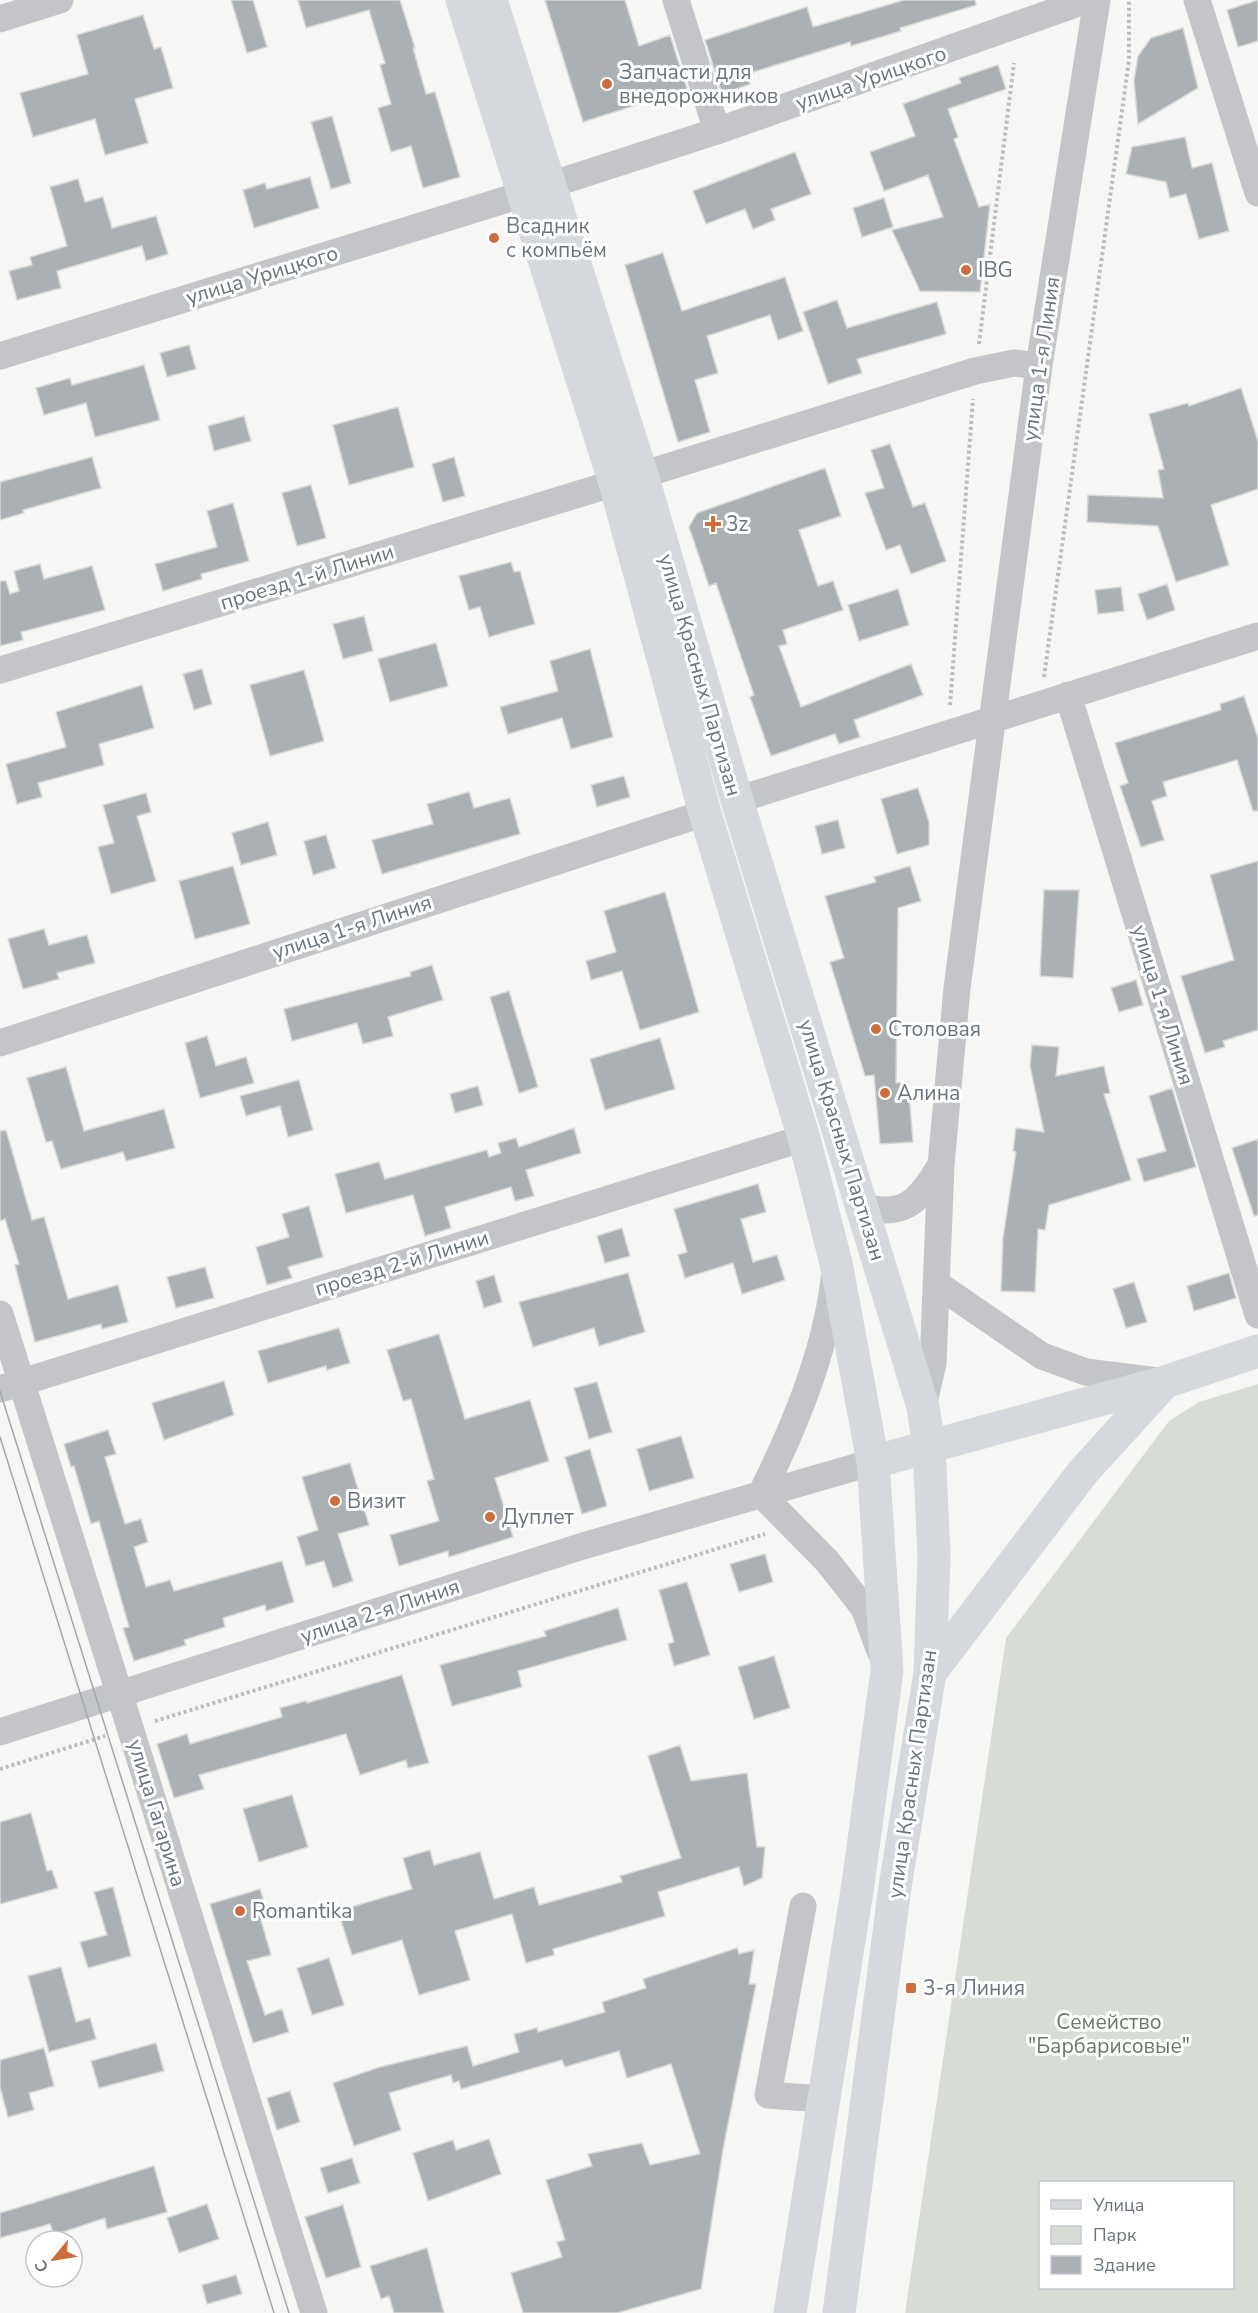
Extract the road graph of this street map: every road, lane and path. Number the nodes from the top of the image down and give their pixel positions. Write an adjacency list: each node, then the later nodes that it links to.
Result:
1 (60, 0): 9 (street)
2 (462, 0): 11 (main road, улица Красных Партизан)
3 (491, 0): 11 (main road, улица Красных Партизан)
4 (676, 0): 10 (street)
5 (1087, 0): 10 (street, улица Урицкого)
6 (1097, 0): 14 (street, улица 1-я Линия)
7 (1129, 0): 19 (path)
8 (1197, 0): 12 (street)
9 (0, 19)
10 (717, 131): 11 (street, улица Урицкого)
11 (537, 189): 13 (street, улица Урицкого); 15 (main road, улица Красных Партизан)
12 (1258, 193)
13 (0, 356)
14 (1039, 366): 15 (street, проезд 1-й Линии); 20 (street, улица 1-я Линия)
15 (628, 479): 17 (street, проезд 1-й Линии); 21 (main road, улица Красных Партизан); 22 (main road, улица Красных Партизан)
16 (1258, 636): 18 (street)
17 (0, 670)
18 (1068, 695): 19 (street); 30 (street, улица 1-я Линия)
19 (1041, 704): 20 (street)
20 (991, 720): 21 (street); 25 (street, улица 1-я Линия)
21 (737, 800): 26 (main road, улица Красных Партизан)
22 (705, 813): 23 (street, улица 1-я Линия); 24 (main road, улица Красных Партизан)
23 (0, 1043)
24 (804, 1138): 27 (main road, улица Красных Партизан); 33 (street, проезд 2-й Линии)
25 (941, 1166): 26 (street, улица 1-я Линия); 28 (street, улица 1-я Линия)
26 (862, 1206): 34 (main road, улица Красных Партизан)
27 (836, 1263): 36 (main road, улица Красных Партизан); 37 (street)
28 (937, 1284): 32 (street); 34 (street, улица 1-я Линия)
29 (0, 1314): 33 (street, улица Гагарина)
30 (1258, 1315)
31 (1258, 1351): 32 (main road, улица 2-я Линия)
32 (1165, 1382): 35 (main road, улица 2-я Линия); 40 (main road)
33 (11, 1386): 41 (street, улица Гагарина)
34 (923, 1407): 35 (main road, улица Красных Партизан)
35 (929, 1446): 36 (main road, улица 2-я Линия); 40 (main road, улица Красных Партизан)
36 (873, 1462): 37 (street, улица 2-я Линия); 39 (main road, улица Красных Партизан)
37 (761, 1494): 39 (street); 41 (street, улица 2-я Линия)
38 (770, 1533): 42 (path)
39 (887, 1671): 46 (main road, улица Красных Партизан)
40 (930, 1672): 49 (main road, улица Красных Партизан)
41 (120, 1694): 42 (street, улица Гагарина); 43 (street, улица 2-я Линия)
42 (131, 1728): 44 (path); 47 (street, улица Гагарина)
43 (0, 1732)
44 (0, 1769)
45 (803, 1906): 46 (street)
46 (822, 2099): 48 (main road, улица Красных Партизан)
47 (314, 2313)
48 (790, 2313)
49 (838, 2313)

